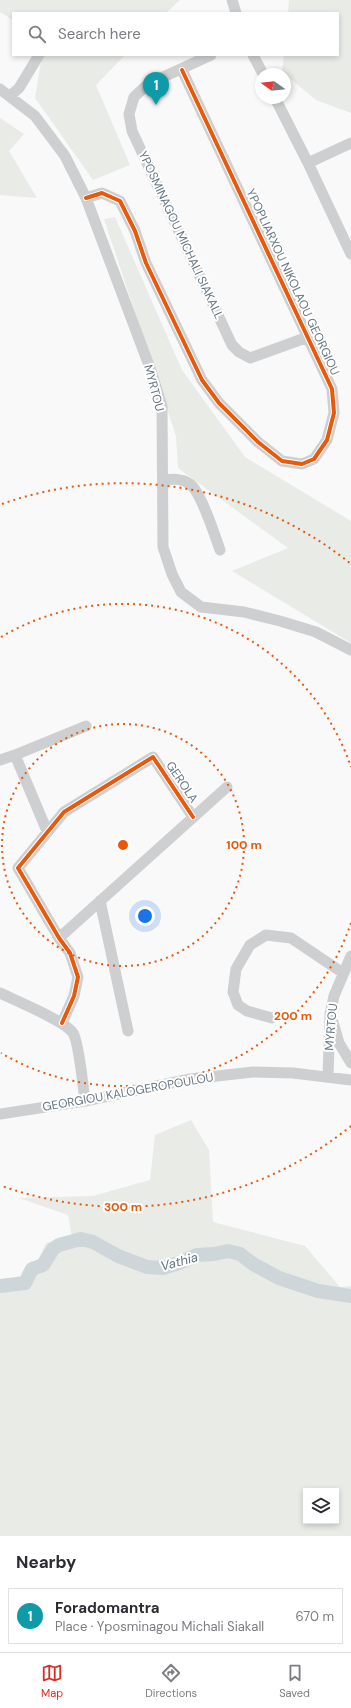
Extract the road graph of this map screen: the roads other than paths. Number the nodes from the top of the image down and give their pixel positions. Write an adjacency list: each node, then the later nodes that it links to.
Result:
1 (232, 0): 2 (street)
2 (236, 12)
3 (38, 56): 9 (street)
4 (209, 56): 7 (street)
5 (254, 56): 6 (street)
6 (260, 68)
7 (182, 70): 15 (street, YPOPLIARXOU NIKOLAOU GEORGIOU); 15 (street, YPOSMINAGOU MICHALI SIAKALL)
8 (0, 89): 9 (street, MYRTOU)
9 (10, 96): 13 (street, MYRTOU)
10 (278, 104): 12 (street)
11 (351, 143): 12 (street)
12 (308, 163): 14 (street)
13 (86, 198): 15 (street, YPOPLIARXOU NIKOLAOU GEORGIOU); 16 (street, MYRTOU)
14 (351, 254)
15 (308, 337)
16 (163, 480): 17 (street); 18 (street, MYRTOU)
17 (220, 550)
18 (351, 650)
19 (86, 726): 20 (street)
20 (15, 755): 21 (street); 24 (street)
21 (0, 760)
22 (227, 787): 23 (street)
23 (193, 817): 24 (street, GEROLA); 25 (street)
24 (47, 832): 26 (street)
25 (100, 901): 26 (street); 33 (street)
26 (59, 938): 32 (street)
27 (351, 956): 28 (street, MYRTOU)
28 (343, 973): 30 (street, MYRTOU); 31 (street)
29 (0, 993): 32 (street)
30 (330, 1014): 34 (street); 35 (street, MYRTOU)
31 (272, 1018)
32 (62, 1023): 37 (street)
33 (128, 1031)
34 (351, 1063)
35 (328, 1077): 36 (street, GEORGIOU KALOGEROPOULOU); 37 (street, GEORGIOU KALOGEROPOULOU)
36 (351, 1080)
37 (85, 1100): 38 (street, GEORGIOU KALOGEROPOULOU)
38 (0, 1114)

